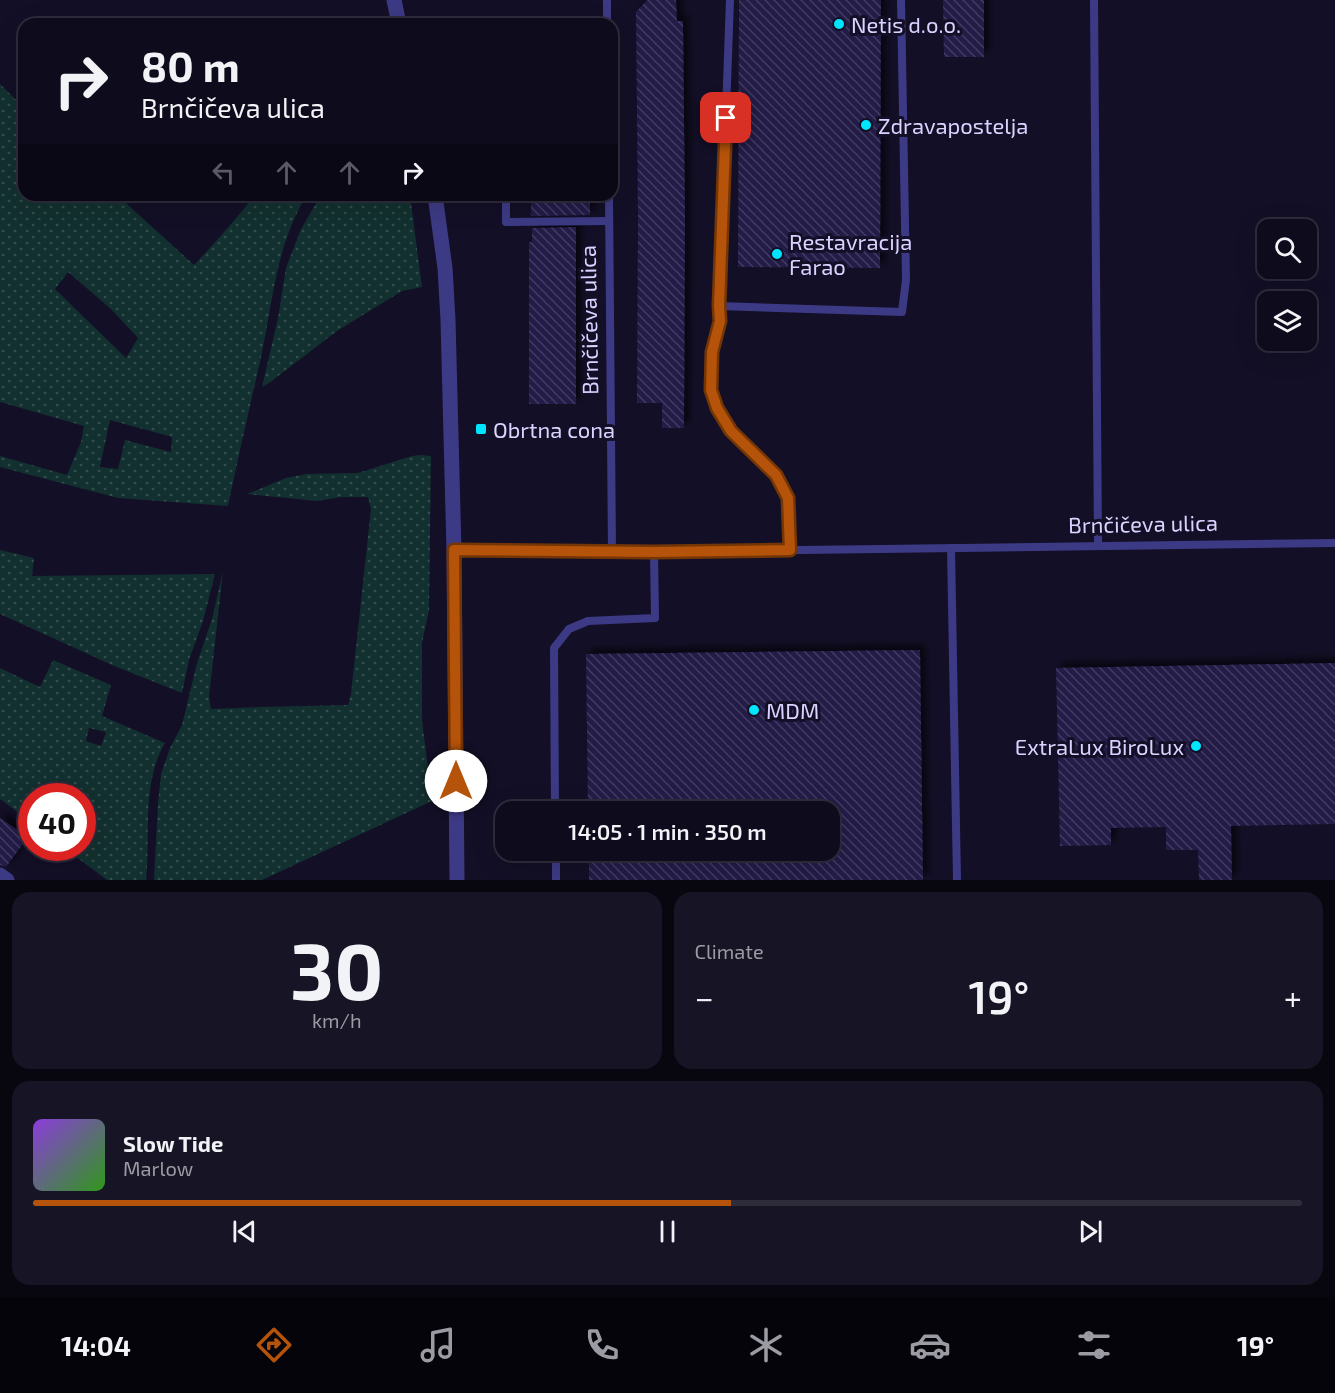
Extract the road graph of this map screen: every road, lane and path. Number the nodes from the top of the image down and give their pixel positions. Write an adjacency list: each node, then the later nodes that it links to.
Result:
1 (395, 0): 6 (street)
2 (607, 0): 7 (lane)
3 (730, 0): 12 (lane)
4 (901, 0): 12 (lane)
5 (1094, 0): 14 (lane)
6 (398, 18)
7 (607, 18)
8 (436, 201): 16 (street)
9 (506, 201): 11 (lane)
10 (609, 201): 11 (lane, Brnčičeva ulica)
11 (609, 221): 18 (lane, Brnčičeva ulica)
12 (719, 306): 17 (lane)
13 (1335, 543): 14 (lane, Brnčičeva ulica)
14 (1098, 546): 15 (lane, Brnčičeva ulica)
15 (951, 548): 17 (lane, Brnčičeva ulica); 26 (lane)
16 (454, 550): 18 (lane, Brnčičeva ulica); 24 (street)
17 (790, 550): 19 (lane, Brnčičeva ulica)
18 (612, 552): 19 (lane, Brnčičeva ulica)
19 (654, 552): 20 (lane)
20 (555, 801)
21 (556, 861): 25 (lane)
22 (0, 875): 23 (street)
23 (7, 880)
24 (457, 880)
25 (556, 880)
26 (957, 880)

